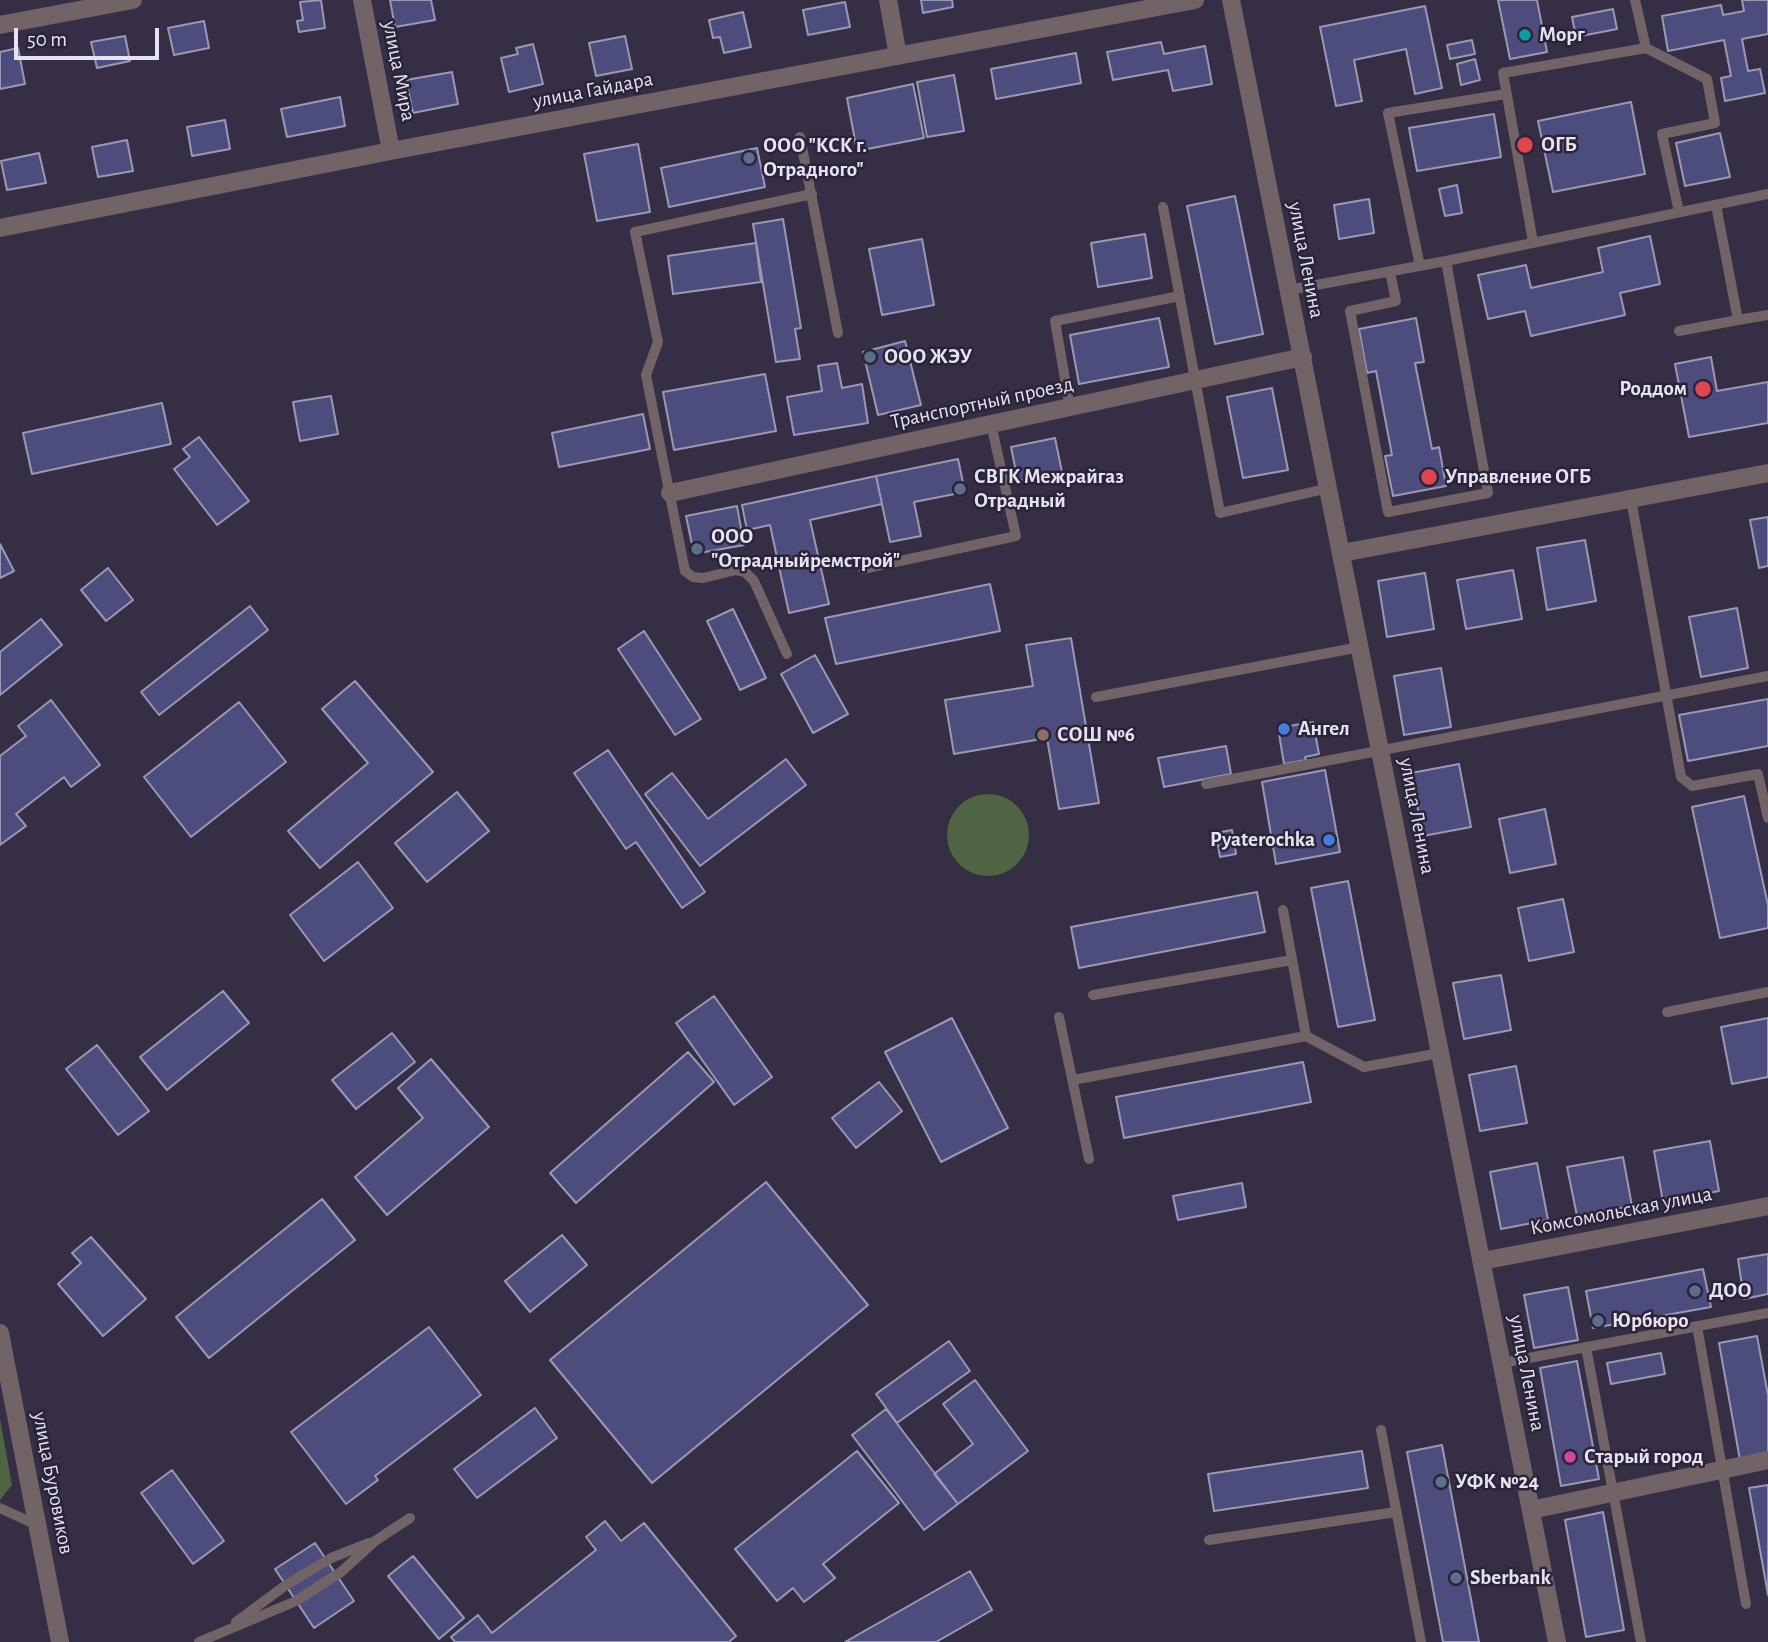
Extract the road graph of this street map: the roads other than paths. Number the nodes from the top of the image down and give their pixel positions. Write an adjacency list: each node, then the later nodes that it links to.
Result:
1 (133, 0): 7 (street)
2 (362, 0): 12 (street, улица Мира)
3 (888, 0): 9 (street)
4 (1195, 0): 9 (street, улица Гайдара)
5 (1231, 0): 23 (street, улица Ленина)
6 (1636, 0): 8 (lane)
7 (0, 24)
8 (1646, 48): 10 (lane); 17 (lane)
9 (898, 56): 12 (street, улица Гайдара)
10 (1506, 94): 19 (lane); 21 (lane)
11 (800, 137): 13 (lane)
12 (391, 151): 18 (street, улица Гайдара)
13 (811, 194): 28 (lane); 35 (lane)
14 (1768, 194): 15 (lane)
15 (1716, 205): 17 (lane); 26 (lane)
16 (1163, 207): 24 (lane)
17 (1679, 212): 19 (lane)
18 (0, 228)
19 (1533, 242): 20 (lane)
20 (1446, 261): 21 (lane); 22 (lane)
21 (1419, 266): 22 (lane)
22 (1390, 272): 23 (lane)
23 (1289, 290): 29 (street, улица Ленина)
24 (1180, 296): 30 (lane); 31 (lane)
25 (1768, 315): 26 (lane)
26 (1738, 320): 27 (lane)
27 (1679, 331)
28 (838, 333)
29 (1303, 357): 30 (street, Транспортный проезд); 34 (street, улица Ленина)
30 (1196, 380): 31 (street, Транспортный проезд); 34 (lane)
31 (1070, 408): 32 (street, Транспортный проезд)
32 (991, 424): 35 (street, Транспортный проезд); 38 (lane)
33 (1768, 473): 36 (street)
34 (1329, 488): 37 (street, улица Ленина)
35 (670, 493): 40 (lane)
36 (1631, 499): 37 (street); 42 (lane)
37 (1342, 553): 39 (street, улица Ленина)
38 (863, 569)
39 (1360, 647): 43 (lane); 44 (street, улица Ленина)
40 (787, 654)
41 (1768, 676): 42 (lane)
42 (1667, 696): 44 (lane); 45 (lane)
43 (1096, 697)
44 (1381, 749): 46 (lane); 55 (street, улица Ленина)
45 (1763, 774): 47 (lane)
46 (1206, 784)
47 (1768, 818)
48 (1283, 910): 49 (lane)
49 (1292, 960): 51 (lane); 54 (lane)
50 (1768, 992): 52 (lane)
51 (1093, 995)
52 (1667, 1012)
53 (1059, 1017): 56 (lane)
54 (1306, 1036): 55 (lane); 56 (lane)
55 (1440, 1053): 59 (street, улица Ленина)
56 (1073, 1080): 57 (lane)
57 (1089, 1158)
58 (1768, 1206): 59 (street, Комсомольская улица)
59 (1482, 1261): 64 (street, улица Ленина)
60 (1768, 1312): 61 (lane)
61 (1697, 1326): 63 (lane); 67 (lane)
62 (0, 1334): 73 (street, улица Буровиков)
63 (1586, 1348): 64 (lane); 68 (lane)
64 (1502, 1363): 70 (street, улица Ленина)
65 (1381, 1430): 71 (lane)
66 (1768, 1460): 67 (street)
67 (1723, 1470): 68 (street); 76 (lane)
68 (1613, 1493): 70 (street); 82 (lane)
69 (0, 1508): 73 (lane)
70 (1531, 1510): 81 (street, улица Ленина)
71 (1396, 1512): 74 (lane); 80 (lane)
72 (410, 1518): 75 (lane)
73 (39, 1526): 78 (street, улица Буровиков)
74 (1209, 1540)
75 (374, 1541): 77 (lane); 77 (lane)
76 (1746, 1604)
77 (223, 1632): 79 (lane)
78 (60, 1642)
79 (199, 1642)
80 (1421, 1642)
81 (1557, 1642)
82 (1641, 1642)

